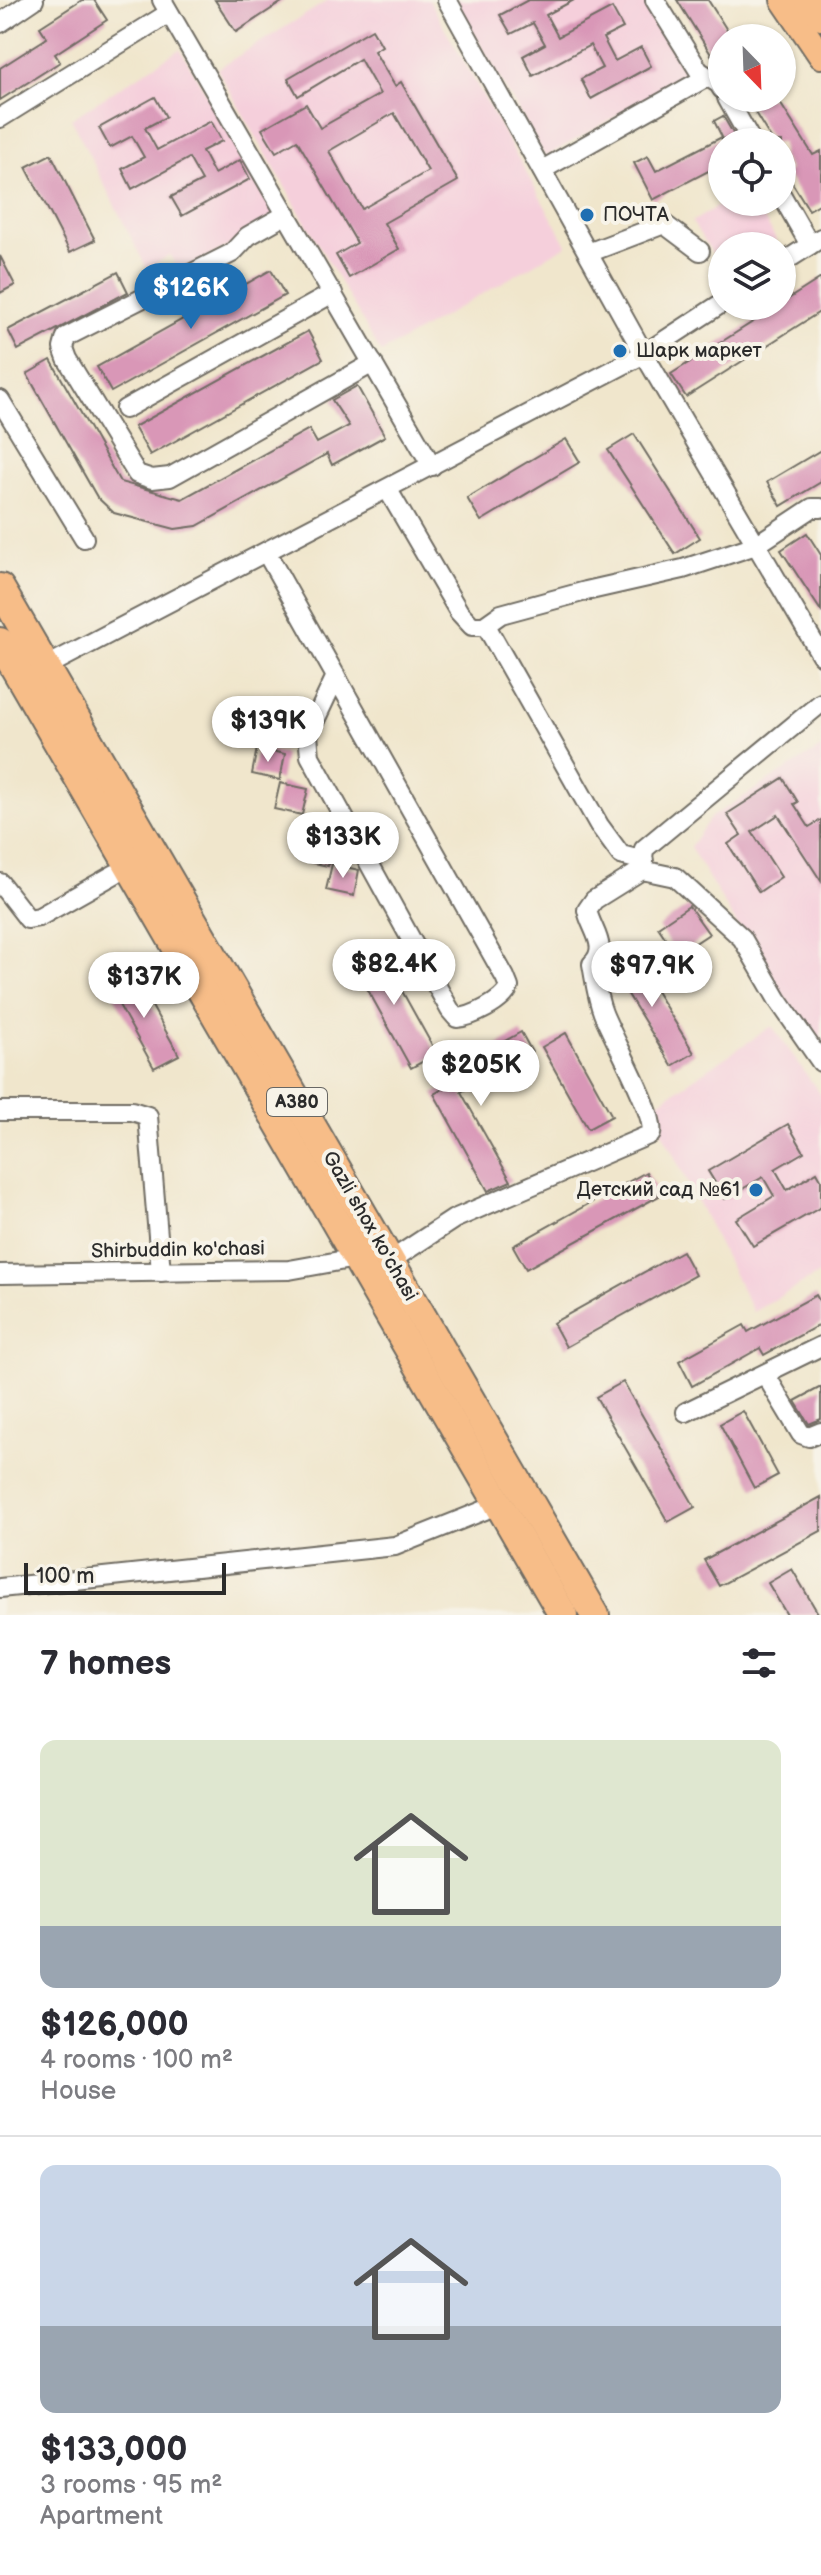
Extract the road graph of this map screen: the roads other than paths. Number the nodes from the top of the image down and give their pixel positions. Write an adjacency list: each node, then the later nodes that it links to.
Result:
1 (34, 0): 8 (street)
2 (447, 0): 13 (street)
3 (655, 0): 10 (street)
4 (783, 0): 9 (main road)
5 (807, 0): 7 (main road)
6 (166, 6): 12 (street); 14 (street)
7 (821, 18)
8 (0, 23)
9 (821, 56)
10 (708, 78)
11 (708, 87): 13 (street)
12 (0, 118)
13 (542, 170): 18 (street)
14 (287, 214): 20 (street); 23 (street)
15 (796, 216): 16 (street)
16 (815, 242): 19 (street)
17 (700, 251): 18 (street)
18 (588, 253): 22 (street)
19 (796, 254)
20 (333, 293): 23 (street); 25 (street)
21 (708, 312): 22 (street)
22 (644, 354): 26 (street); 30 (street)
23 (373, 363): 26 (street)
24 (0, 400): 29 (street)
25 (125, 409)
26 (432, 466): 27 (street)
27 (388, 490): 31 (street); 33 (street)
28 (821, 508): 30 (street)
29 (84, 538)
30 (756, 545): 33 (street); 35 (street)
31 (266, 552): 36 (street); 37 (street)
32 (0, 588): 36 (highway, Gazli shox ko'chasi / A380)
33 (484, 626): 39 (street)
34 (0, 642): 44 (highway, Gazli shox ko'chasi / A380)
35 (821, 655)
36 (47, 666): 45 (highway, Gazli shox ko'chasi / A380)
37 (336, 676): 37 (street)
38 (821, 703): 39 (street)
39 (643, 866): 42 (street); 45 (street)
40 (115, 874): 41 (street)
41 (0, 883)
42 (821, 1062)
43 (0, 1111): 46 (street)
44 (356, 1258): 46 (street, Shirbuddin ko'chasi); 52 (highway, Gazli shox ko'chasi / A380)
45 (390, 1261): 55 (highway, Gazli shox ko'chasi / A380)
46 (161, 1272): 47 (street, Shirbuddin ko'chasi)
47 (0, 1274)
48 (821, 1346): 49 (street)
49 (765, 1374): 50 (street); 51 (street)
50 (686, 1412)
51 (821, 1432)
52 (500, 1504): 53 (street); 54 (highway, Gazli shox ko'chasi / A380)
53 (0, 1588)
54 (563, 1615)
55 (595, 1615)

